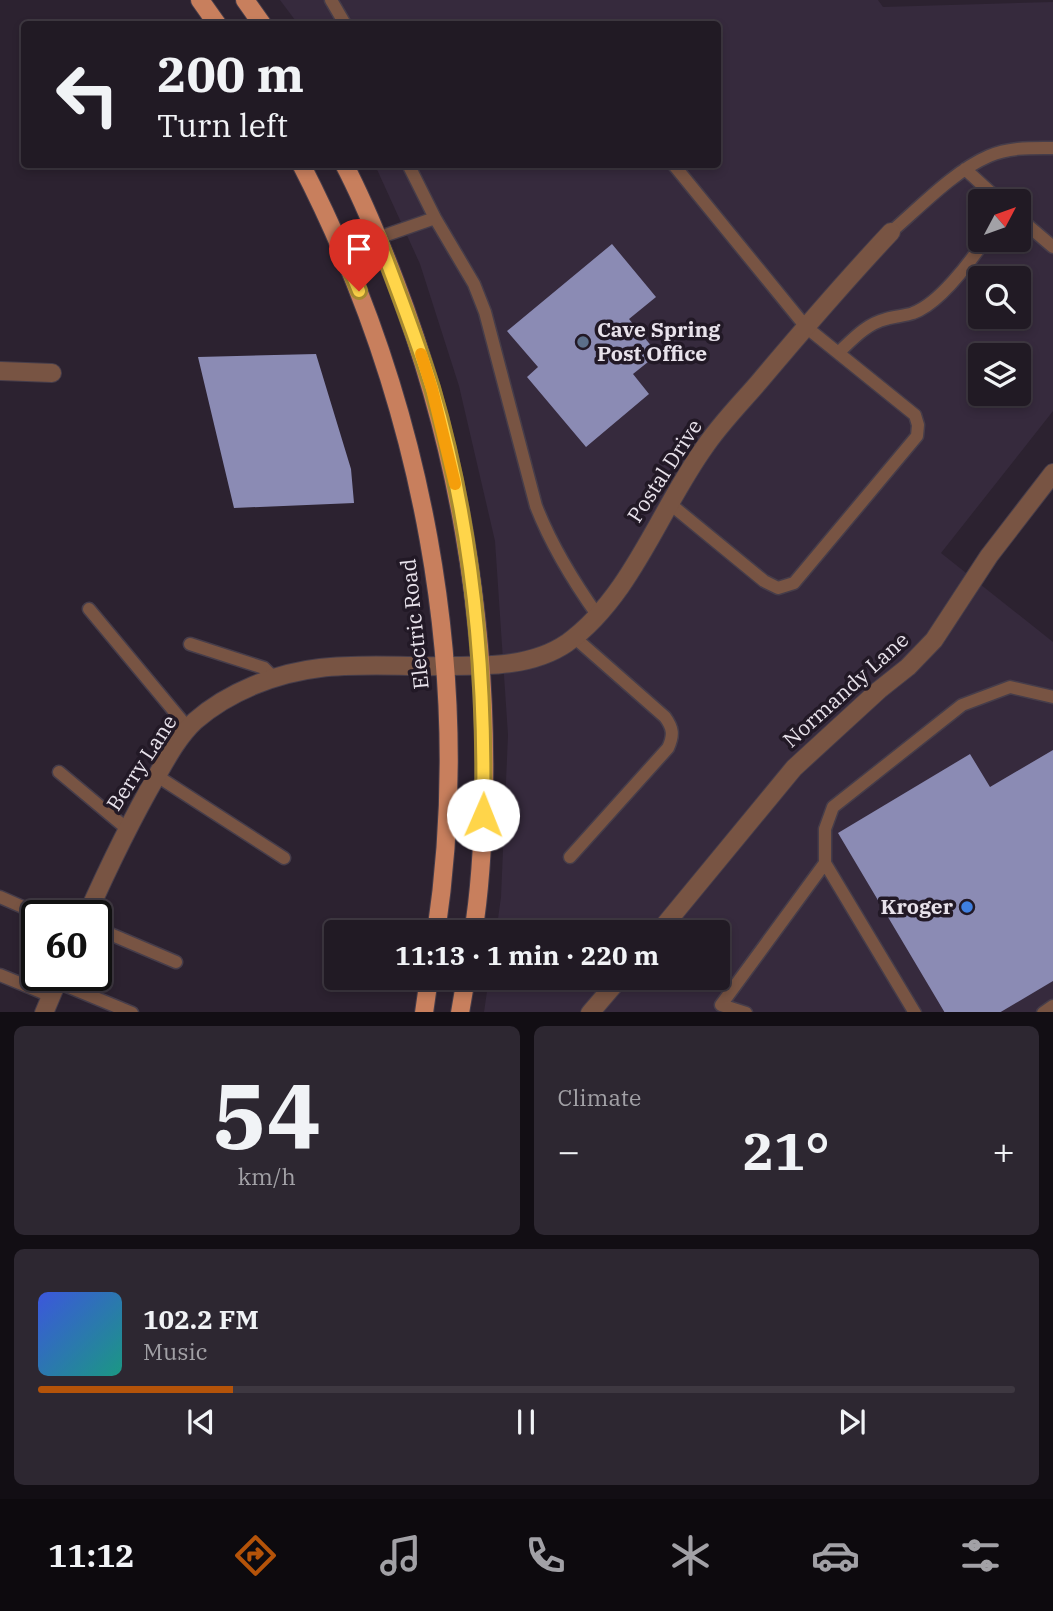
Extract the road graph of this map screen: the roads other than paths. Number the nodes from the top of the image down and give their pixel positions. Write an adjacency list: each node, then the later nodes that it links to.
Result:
1 (200, 0): 4 (main road)
2 (245, 0): 5 (main road)
3 (331, 0): 6 (lane)
4 (215, 21)
5 (260, 21)
6 (343, 21)
7 (1053, 148): 12 (lane)
8 (304, 168): 19 (main road, Electric Road)
9 (346, 168): 17 (main road)
10 (410, 168): 14 (lane)
11 (676, 168): 21 (lane)
12 (965, 169): 13 (lane); 16 (lane)
13 (987, 189)
14 (435, 218): 17 (lane); 28 (lane)
15 (1031, 229): 18 (lane)
16 (891, 232): 21 (street, Postal Drive)
17 (378, 238): 19 (lane); 32 (main road)
18 (1053, 247)
19 (342, 250): 31 (main road, Electric Road)
20 (976, 252): 22 (lane)
21 (806, 327): 22 (lane); 26 (street, Postal Drive)
22 (838, 353): 26 (lane)
23 (0, 371): 24 (street)
24 (52, 373)
25 (1053, 474): 47 (street, Normandy Lane)
26 (669, 503): 28 (street, Postal Drive)
27 (89, 608): 35 (lane)
28 (598, 616): 29 (street, Postal Drive)
29 (574, 637): 32 (street, Postal Drive); 39 (lane)
30 (190, 644): 33 (lane)
31 (445, 666): 32 (street, Postal Drive); 33 (street, Berry Lane); 45 (main road, Electric Road)
32 (481, 666): 46 (main road)
33 (275, 679): 35 (street, Berry Lane)
34 (1053, 697): 41 (lane)
35 (188, 729): 37 (street, Berry Lane)
36 (60, 772): 38 (lane)
37 (157, 776): 38 (street, Berry Lane); 40 (lane)
38 (126, 828): 43 (street, Berry Lane)
39 (570, 857)
40 (284, 858)
41 (825, 863): 59 (lane); 60 (lane)
42 (0, 897): 44 (lane)
43 (94, 900)
44 (21, 906)
45 (437, 920)
46 (474, 920)
47 (669, 920)
48 (112, 935): 49 (lane)
49 (176, 962)
50 (0, 975): 54 (lane)
51 (427, 990): 56 (main road)
52 (464, 990): 57 (main road)
53 (610, 990): 58 (street)
54 (53, 992): 55 (lane)
55 (128, 1012)
56 (424, 1012)
57 (460, 1012)
58 (591, 1012)
59 (743, 1012)
60 (914, 1012)

